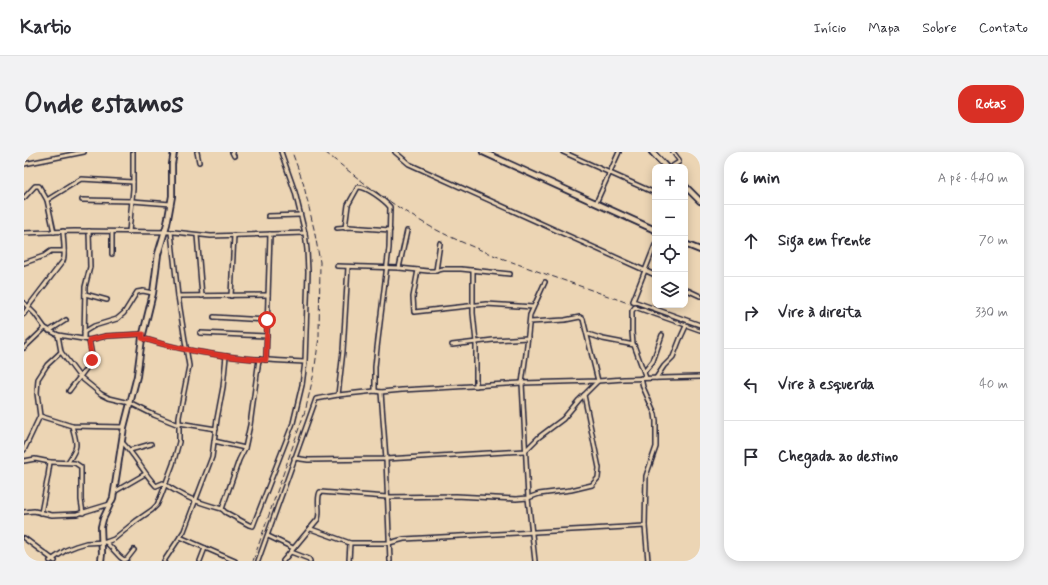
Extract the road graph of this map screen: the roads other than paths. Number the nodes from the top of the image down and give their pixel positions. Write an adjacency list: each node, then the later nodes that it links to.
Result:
1 (84, 152): 15 (street)
2 (133, 152): 19 (street)
3 (174, 152): 28 (street)
4 (197, 152): 14 (street)
5 (232, 152): 13 (street)
6 (281, 152): 29 (street)
7 (395, 152): 61 (street)
8 (483, 152): 27 (street)
9 (563, 152): 18 (street)
10 (619, 152): 18 (street)
11 (652, 152): 16 (street)
12 (673, 152): 17 (street)
13 (234, 156)
14 (199, 162)
15 (24, 164)
16 (663, 164)
17 (676, 164)
18 (610, 173): 21 (street); 27 (street)
19 (133, 182): 23 (street); 25 (street)
20 (688, 189): 26 (street)
21 (652, 192)
22 (24, 198): 23 (street)
23 (47, 200): 38 (street)
24 (82, 200): 25 (street)
25 (132, 201): 28 (street); 40 (street)
26 (700, 202)
27 (596, 203): 33 (street)
28 (171, 204): 41 (street)
29 (300, 215): 30 (street); 43 (street)
30 (268, 216)
31 (337, 228): 32 (street)
32 (345, 228): 34 (street); 34 (street)
33 (652, 229)
34 (390, 230): 56 (street)
35 (62, 231): 36 (street); 38 (street); 50 (street)
36 (89, 231): 39 (street); 67 (street)
37 (407, 231): 57 (street)
38 (54, 232): 42 (street)
39 (112, 232): 40 (street); 52 (street)
40 (129, 232): 41 (street)
41 (168, 232): 45 (street); 66 (street); 69 (street)
42 (24, 233)
43 (305, 233): 44 (street); 107 (street)
44 (270, 234): 46 (street); 68 (street)
45 (197, 235): 46 (street); 70 (street)
46 (234, 235): 71 (street)
47 (440, 243): 60 (street)
48 (688, 245): 49 (street)
49 (700, 250)
50 (64, 251): 53 (street); 77 (street)
51 (652, 252): 61 (street)
52 (112, 254)
53 (24, 263)
54 (336, 266): 55 (street)
55 (348, 267): 56 (street); 120 (street)
56 (386, 268): 57 (street); 118 (street)
57 (399, 268): 58 (street)
58 (418, 270): 60 (street); 75 (street)
59 (473, 270): 60 (street); 62 (street); 75 (street)
60 (436, 271)
61 (644, 271): 63 (street); 83 (street)
62 (510, 274)
63 (652, 274)
64 (545, 282): 76 (street)
65 (688, 290): 72 (street)
66 (153, 293): 88 (street); 93 (street)
67 (85, 294): 73 (street); 88 (street)
68 (268, 295): 71 (street); 81 (street)
69 (178, 296): 70 (street); 102 (street)
70 (202, 296): 71 (street)
71 (231, 296)
72 (700, 296)
73 (107, 300)
74 (24, 303): 77 (street)
75 (473, 305): 76 (street); 98 (street)
76 (533, 307): 82 (street)
77 (29, 308): 78 (street); 85 (street)
78 (24, 314)
79 (214, 317): 81 (street)
80 (66, 320): 87 (street)
81 (267, 320): 94 (street)
82 (530, 322): 90 (street); 95 (street)
83 (700, 324)
84 (686, 326): 86 (street); 99 (street); 113 (street)
85 (45, 328): 87 (street); 101 (street)
86 (700, 330)
87 (49, 331): 91 (street)
88 (84, 332): 96 (street)
89 (200, 333): 94 (street)
90 (588, 334): 99 (street); 114 (street)
91 (58, 335): 96 (street); 103 (street)
92 (662, 335): 108 (street)
93 (142, 336): 97 (street); 102 (street); 122 (street)
94 (267, 336): 106 (street)
95 (528, 338): 98 (street); 115 (street)
96 (84, 339): 97 (street)
97 (89, 340): 109 (street)
98 (476, 342): 100 (street); 116 (street)
99 (633, 344): 108 (street)
100 (452, 345)
101 (24, 348)
102 (187, 349): 104 (street); 124 (street)
103 (61, 352): 109 (street); 123 (street)
104 (226, 356): 105 (street); 127 (street)
105 (258, 359): 106 (street); 131 (street)
106 (266, 360): 107 (street)
107 (305, 362): 147 (street)
108 (644, 372): 112 (street)
109 (79, 376): 117 (street); 122 (street)
110 (700, 377): 113 (street)
111 (640, 378): 112 (street); 114 (street); 151 (street)
112 (646, 378): 113 (street)
113 (656, 378)
114 (598, 381): 115 (street); 121 (street)
115 (522, 383): 116 (street); 134 (street)
116 (476, 386): 119 (street)
117 (69, 390)
118 (375, 391): 119 (street); 120 (street)
119 (381, 392): 136 (street)
120 (338, 395): 135 (street)
121 (584, 395): 134 (street); 144 (street)
122 (130, 403): 124 (street); 126 (street)
123 (40, 416): 125 (street); 132 (street)
124 (179, 424): 127 (street); 141 (street)
125 (72, 426): 126 (street); 139 (street)
126 (124, 427): 129 (street)
127 (216, 429): 128 (street)
128 (214, 441): 131 (street); 145 (street)
129 (121, 442): 133 (street); 142 (street)
130 (151, 444): 133 (street)
131 (245, 448): 147 (street)
132 (24, 450)
133 (130, 450): 140 (street)
134 (525, 451): 136 (street); 144 (street)
135 (294, 458): 136 (street); 154 (street)
136 (386, 459): 143 (street)
137 (24, 460): 138 (street)
138 (50, 462): 139 (street); 149 (street)
139 (68, 462): 150 (street)
140 (145, 474): 141 (street); 142 (street)
141 (165, 485): 145 (street); 157 (street)
142 (114, 492): 146 (street)
143 (388, 497): 144 (street); 152 (street); 158 (street)
144 (528, 498): 153 (street)
145 (196, 502): 147 (street); 155 (street)
146 (110, 504): 150 (street); 157 (street)
147 (222, 509)
148 (24, 512): 149 (street)
149 (41, 512): 150 (street)
150 (83, 513)
151 (645, 526): 153 (street); 175 (street)
152 (311, 529): 159 (street); 161 (street)
153 (531, 533): 158 (street); 174 (street)
154 (268, 536): 161 (street); 169 (street)
155 (180, 537): 160 (street); 166 (street)
156 (24, 538): 164 (street)
157 (104, 542): 162 (street); 164 (street); 165 (street)
158 (388, 542): 159 (street); 173 (street)
159 (350, 543): 172 (street)
160 (205, 548): 167 (street); 168 (street)
161 (293, 548): 163 (street)
162 (134, 550)
163 (291, 552): 170 (street); 171 (street)
164 (52, 560)
165 (101, 561)
166 (164, 561)
167 (200, 561)
168 (235, 561)
169 (258, 561)
170 (283, 561)
171 (310, 561)
172 (349, 561)
173 (390, 561)
174 (535, 561)
175 (648, 561)

